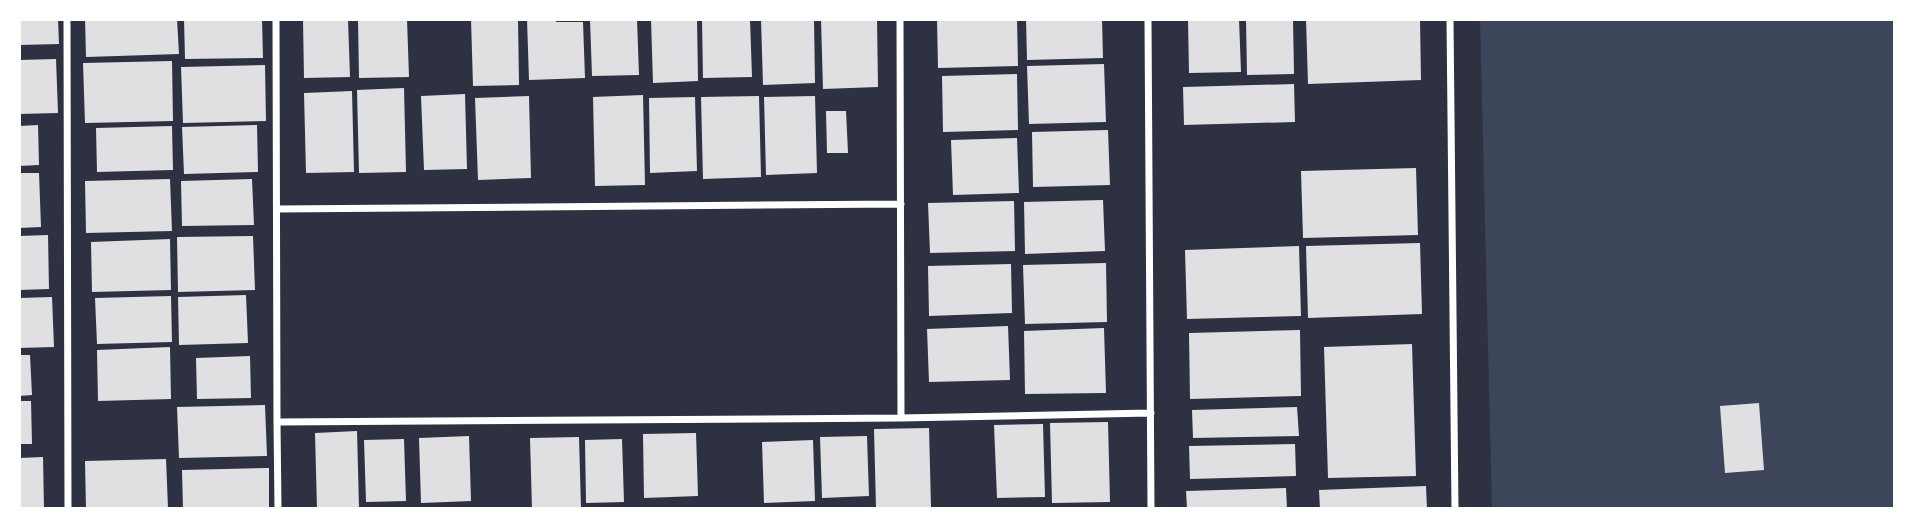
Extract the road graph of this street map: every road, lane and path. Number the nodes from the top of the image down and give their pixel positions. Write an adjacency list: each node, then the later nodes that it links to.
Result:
1 (67, 19): 11 (street)
2 (276, 19): 7 (street)
3 (900, 19): 6 (street)
4 (1148, 19): 8 (street)
5 (1450, 19): 14 (street)
6 (901, 204): 7 (street); 9 (street)
7 (276, 209): 10 (street)
8 (1151, 413): 9 (street); 13 (street)
9 (901, 418): 10 (street)
10 (277, 422): 12 (street)
11 (68, 509)
12 (278, 509)
13 (1152, 509)
14 (1455, 509)

